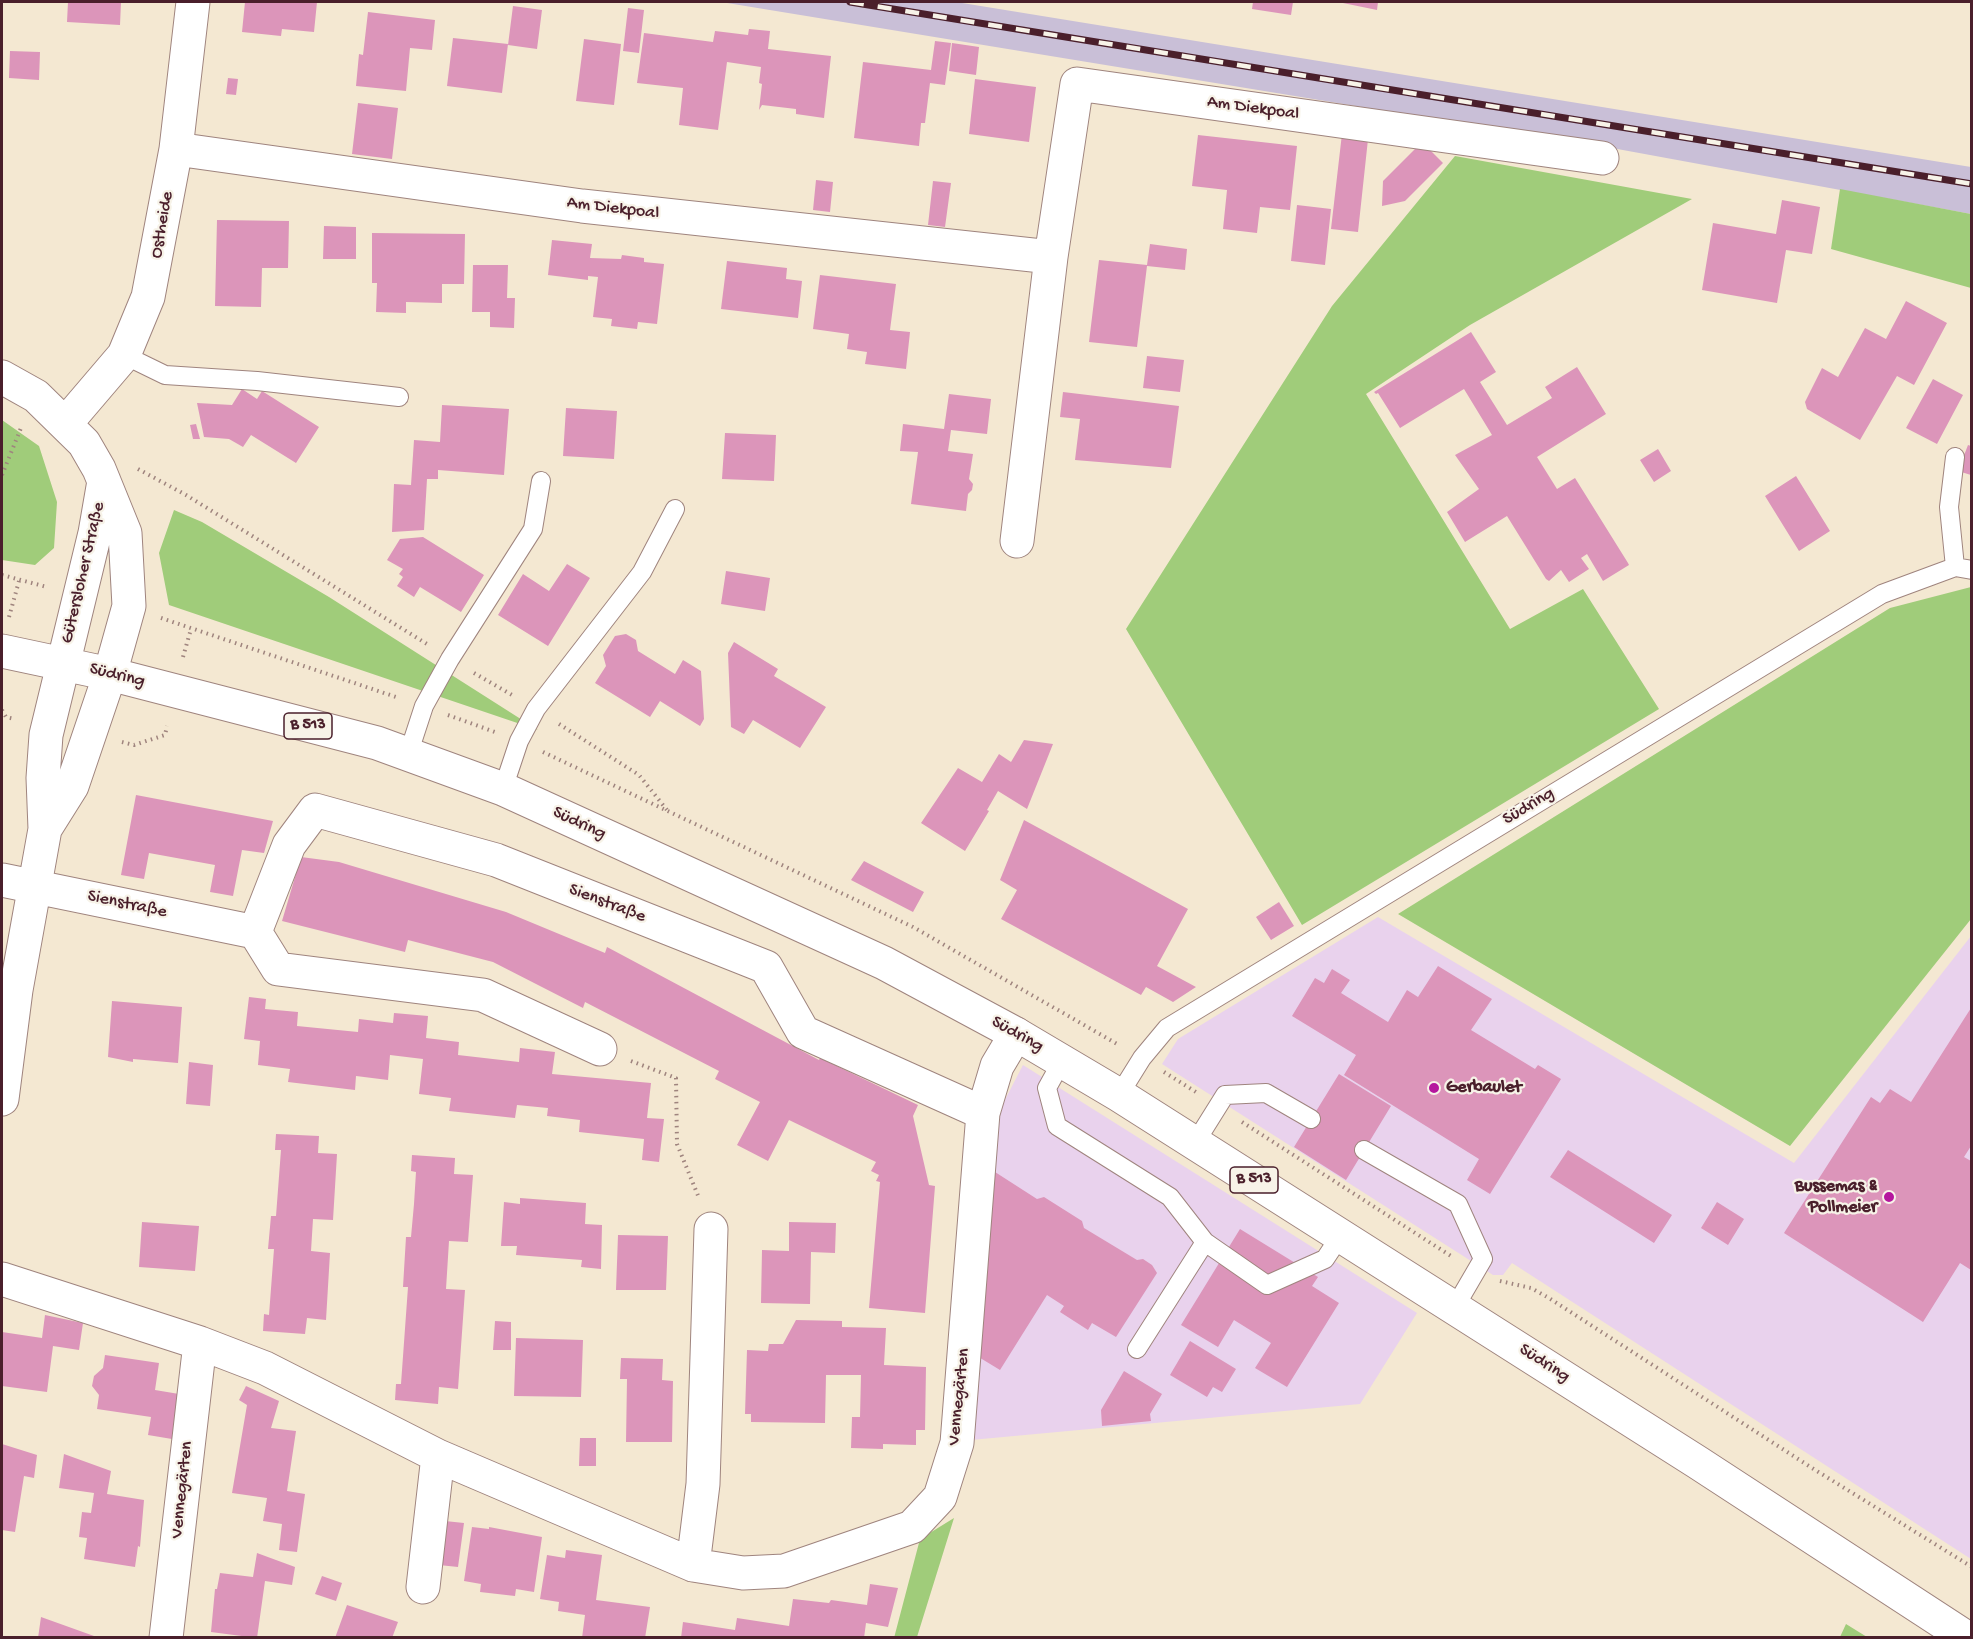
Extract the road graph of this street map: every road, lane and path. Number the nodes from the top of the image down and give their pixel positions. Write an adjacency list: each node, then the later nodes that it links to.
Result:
1 (193, 2): 2 (street, Ostheide)
2 (176, 149): 4 (street, Am Diekpoal); 5 (street, Ostheide)
3 (1602, 158): 4 (street, Am Diekpoal)
4 (1051, 256): 15 (street, Am Diekpoal)
5 (124, 356): 8 (lane); 9 (street, Ostheide)
6 (2, 377): 7 (street, Gütersloher Straße)
7 (36, 396): 9 (street, Gütersloher Straße); 12 (path)
8 (399, 397)
9 (66, 423): 11 (street, Gütersloher Straße)
10 (1954, 457): 16 (lane)
11 (117, 473): 19 (street, Gütersloher Straße); 20 (street, Gütersloher Straße); 22 (path)
12 (2, 475)
13 (541, 481): 22 (lane)
14 (675, 509): 26 (lane)
15 (1017, 541)
16 (1963, 569): 36 (lane, Südring)
17 (2, 575): 18 (path)
18 (19, 580): 19 (path); 21 (path)
19 (80, 594): 23 (street, Gütersloher Straße)
20 (129, 606): 24 (street, Gütersloher Straße); 25 (path)
21 (4, 638): 23 (street, Südring / B 513)
22 (450, 659): 25 (lane); 26 (path)
23 (63, 663): 24 (street, Südring / B 513); 31 (street, Gütersloher Straße)
24 (110, 674): 28 (street, Südring / B 513); 31 (street, Gütersloher Straße)
25 (424, 706): 27 (path); 28 (lane)
26 (536, 709): 27 (lane); 30 (path)
27 (519, 741): 29 (lane); 30 (path)
28 (408, 755): 29 (street, Südring / B 513)
29 (503, 789): 34 (street, Südring / B 513)
30 (667, 811): 36 (path)
31 (45, 829): 32 (street)
32 (17, 883): 33 (street, Sienstraße); 39 (street)
33 (255, 932): 35 (street); 41 (street, Sienstraße)
34 (1016, 1034): 37 (street, Südring / B 513); 41 (street, Vennegärten)
35 (600, 1049): 45 (path)
36 (1142, 1058): 38 (lane, Südring); 40 (path)
37 (1062, 1061): 38 (street, Südring / B 513); 47 (lane)
38 (1119, 1095): 43 (street, Südring / B 513)
39 (2, 1099)
40 (1218, 1107): 42 (lane); 43 (lane); 48 (path)
41 (983, 1113): 54 (street, Vennegärten)
42 (1311, 1119)
43 (1195, 1143): 46 (street, Südring / B 513)
44 (1364, 1150): 48 (lane)
45 (711, 1229): 54 (street)
46 (1341, 1235): 47 (lane); 50 (street, Südring / B 513)
47 (1205, 1242): 52 (lane)
48 (1475, 1272): 50 (lane); 55 (path)
49 (2, 1279): 51 (street, Vennegärten)
50 (1455, 1307): 58 (street, Südring / B 513)
51 (200, 1342): 53 (street, Vennegärten); 57 (street, Vennegärten)
52 (1137, 1349)
53 (438, 1456): 54 (street, Vennegärten); 56 (street)
54 (693, 1565)
55 (1971, 1567)
56 (423, 1587)
57 (166, 1638)
58 (1967, 1638)

